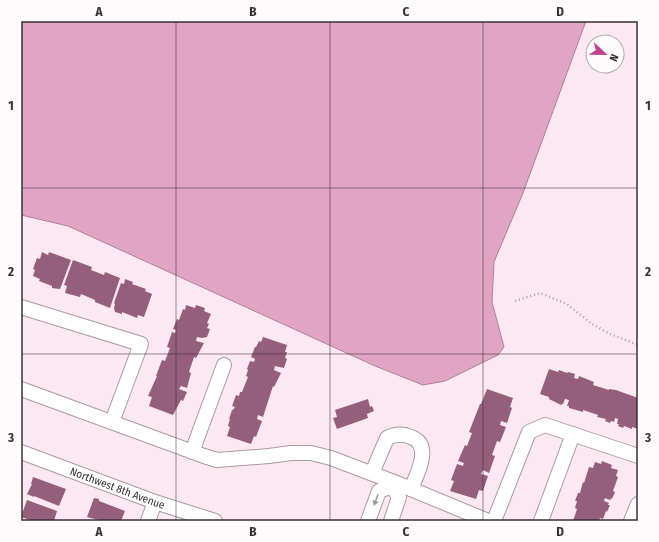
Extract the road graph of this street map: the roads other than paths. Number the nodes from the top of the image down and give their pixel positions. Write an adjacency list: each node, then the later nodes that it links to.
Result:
1 (21, 307): 4 (street)
2 (224, 365): 7 (street)
3 (21, 389): 4 (street)
4 (112, 422): 7 (street)
5 (574, 434): 8 (street); 19 (street); 20 (street)
6 (21, 452): 12 (street, Northwest 8th Avenue)
7 (192, 452): 9 (street)
8 (638, 456)
9 (372, 473): 10 (street); 11 (street)
10 (393, 484): 11 (street); 16 (street, one-way to 16); 17 (street)
11 (411, 489): 18 (street)
12 (155, 502): 14 (street); 15 (street, Northwest 8th Avenue)
13 (638, 504): 21 (street)
14 (148, 521)
15 (215, 521)
16 (368, 521)
17 (391, 521)
18 (488, 521)
19 (494, 521)
20 (541, 521)
21 (631, 521)

